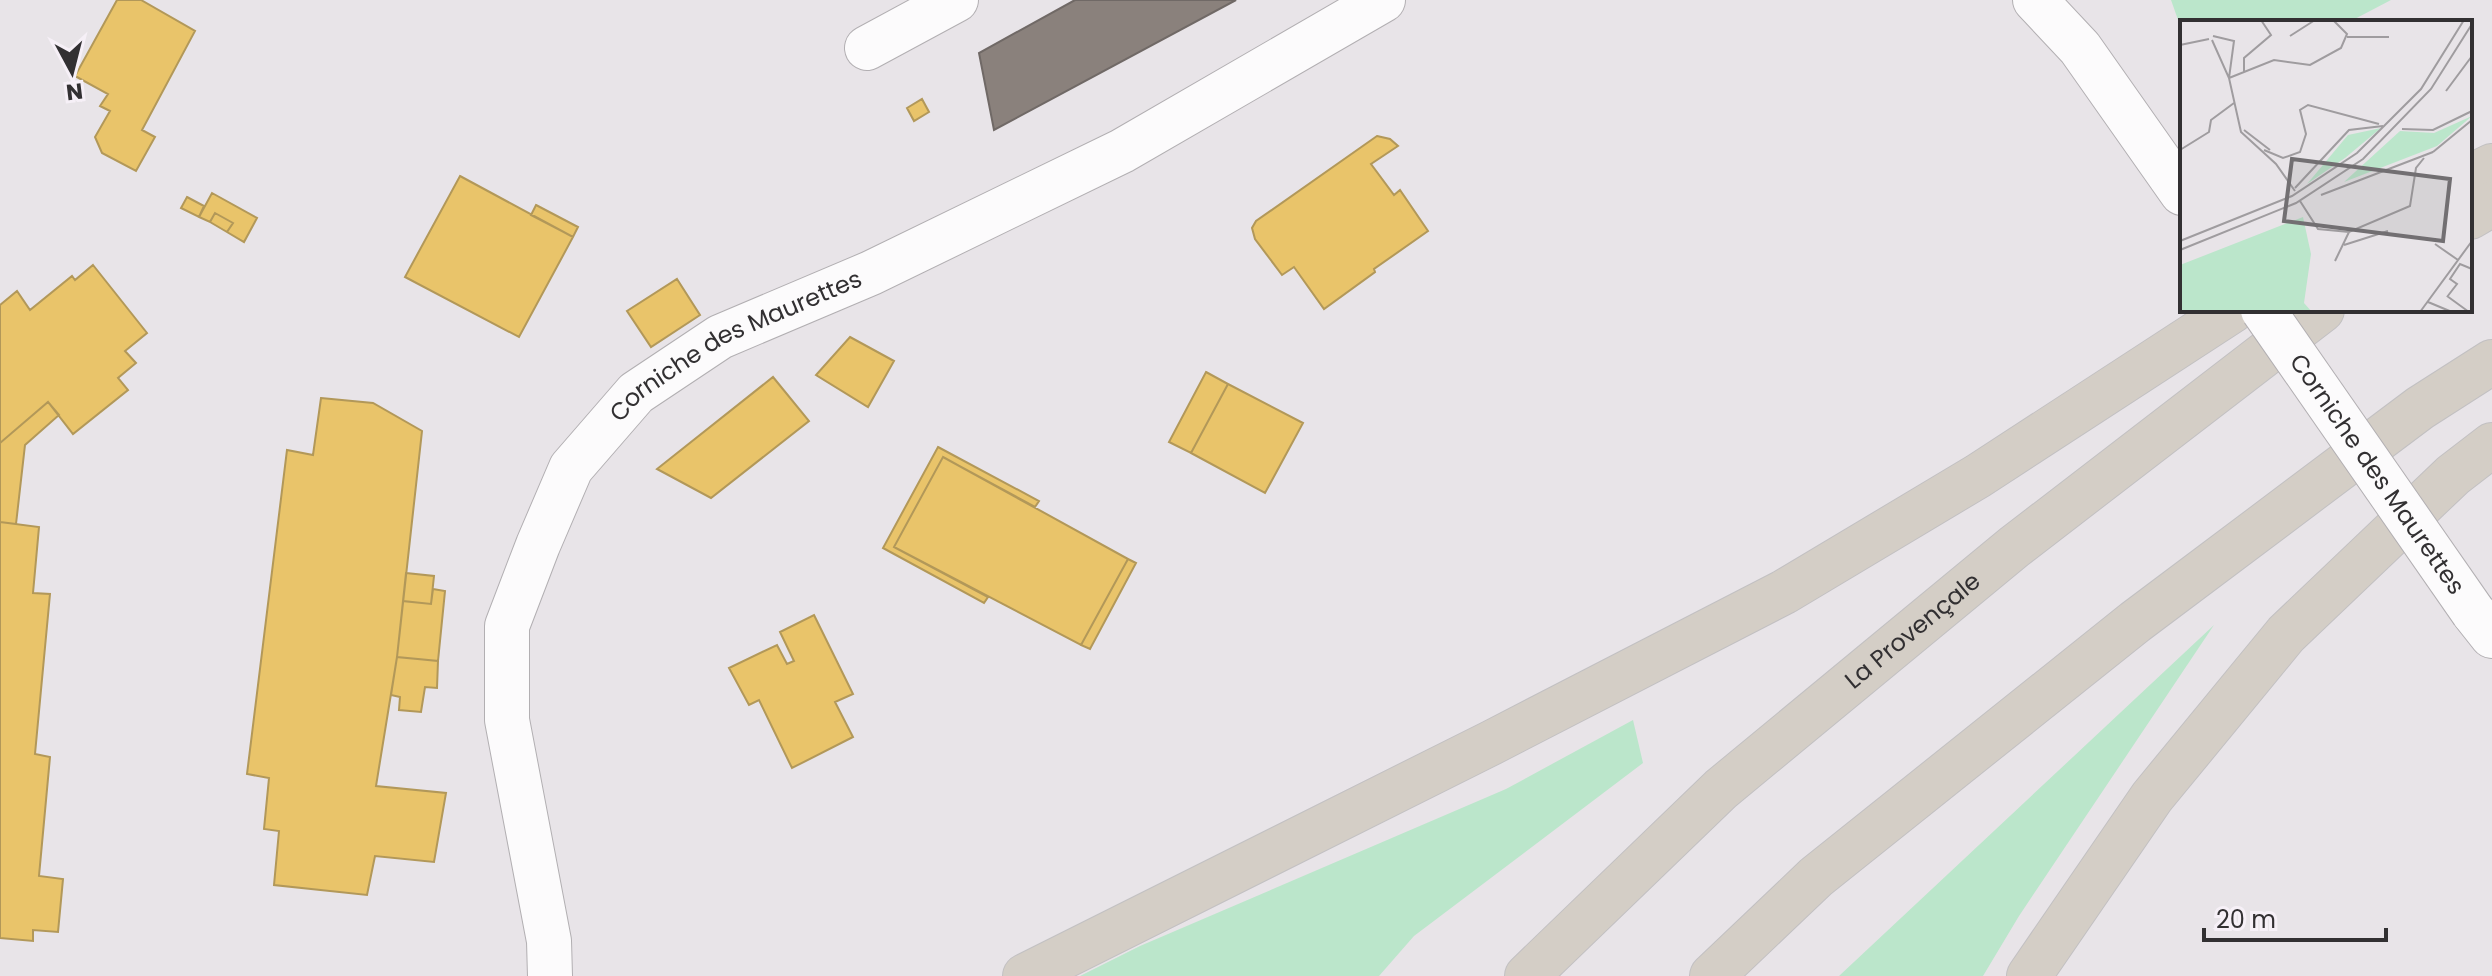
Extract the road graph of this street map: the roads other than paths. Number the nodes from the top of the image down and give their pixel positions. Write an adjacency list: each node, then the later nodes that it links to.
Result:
1 (956, 0): 4 (street)
2 (1383, 0): 16 (street, Corniche des Maurettes)
3 (2035, 0): 7 (street)
4 (867, 48)
5 (2492, 166): 6 (highway)
6 (2472, 176)
7 (2180, 190)
8 (2492, 204): 9 (highway)
9 (2472, 216)
10 (2230, 312): 17 (highway)
11 (2264, 312): 15 (street, Corniche des Maurettes, bridge)
12 (2319, 312): 18 (highway, La Provençale)
13 (2492, 362): 19 (highway)
14 (2492, 445): 20 (highway)
15 (2482, 624)
16 (550, 976)
17 (1025, 976)
18 (1527, 976)
19 (1712, 976)
20 (2029, 976)

